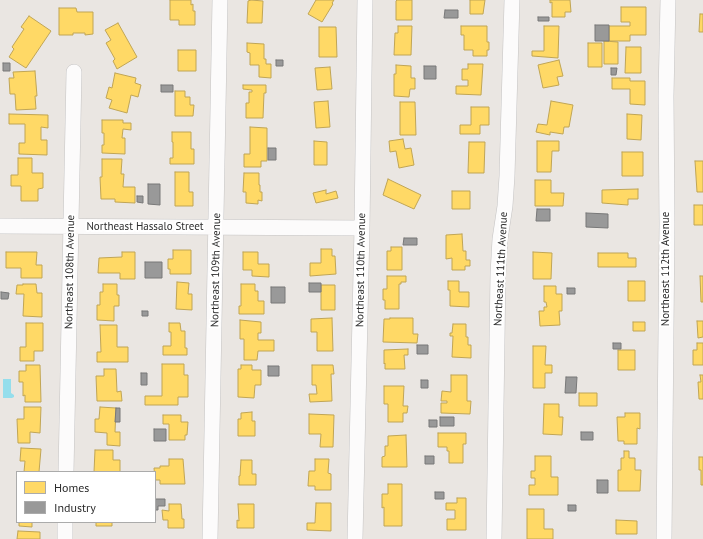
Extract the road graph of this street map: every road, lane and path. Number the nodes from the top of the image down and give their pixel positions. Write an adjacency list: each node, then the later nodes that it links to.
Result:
1 (220, 0): 8 (street, Northeast 109th Avenue)
2 (365, 0): 9 (street, Northeast 110th Avenue)
3 (512, 0): 15 (street, Northeast 111th Avenue)
4 (668, 0): 16 (street, Northeast 112th Avenue)
5 (74, 72): 7 (street, Northeast 108th Avenue)
6 (0, 226): 7 (street, Northeast Hassalo Street)
7 (71, 227): 8 (street, Northeast Hassalo Street); 10 (street, Northeast 108th Avenue)
8 (217, 227): 9 (street, Northeast Hassalo Street); 13 (street, Northeast 109th Avenue)
9 (362, 228): 14 (street, Northeast 110th Avenue)
10 (66, 471)
11 (65, 523): 12 (street)
12 (65, 539)
13 (210, 539)
14 (355, 539)
15 (494, 539)
16 (664, 539)

